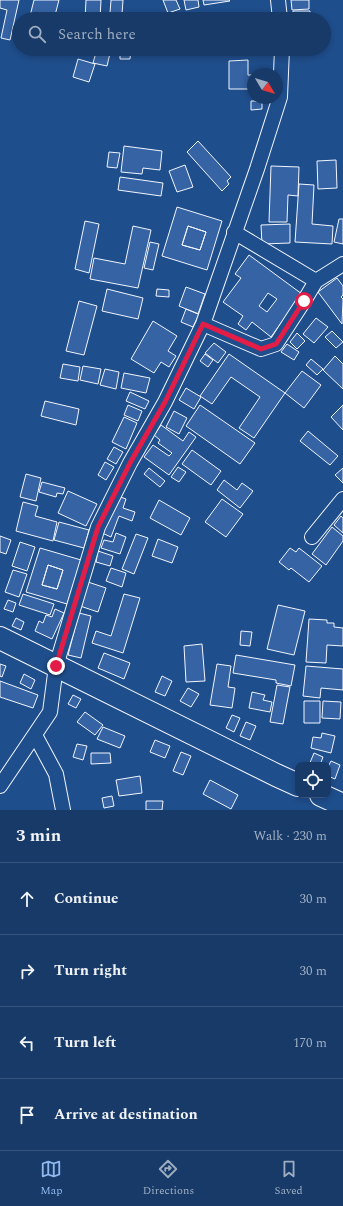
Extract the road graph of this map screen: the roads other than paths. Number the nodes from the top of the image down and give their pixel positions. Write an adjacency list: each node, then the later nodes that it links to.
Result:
1 (278, 0): 2 (street)
2 (279, 12)
3 (282, 56): 4 (street)
4 (234, 232): 6 (street); 7 (street)
5 (343, 264): 6 (street)
6 (316, 281): 7 (street)
7 (203, 324): 11 (street)
8 (343, 499): 9 (street)
9 (312, 537)
10 (0, 638): 11 (highway)
11 (56, 666): 12 (street); 13 (highway)
12 (34, 735): 14 (street); 17 (street)
13 (295, 784)
14 (0, 786)
15 (328, 798): 16 (highway)
16 (343, 805)
17 (63, 810)

